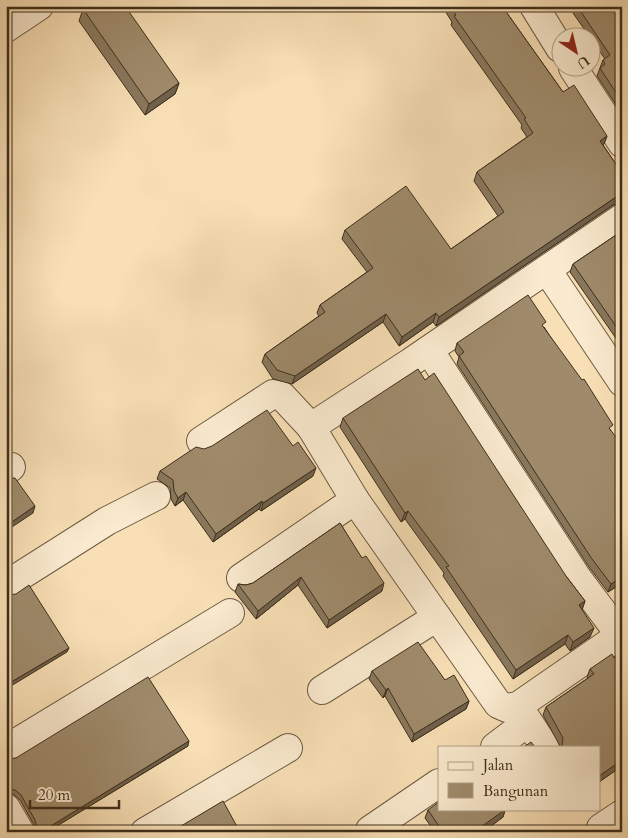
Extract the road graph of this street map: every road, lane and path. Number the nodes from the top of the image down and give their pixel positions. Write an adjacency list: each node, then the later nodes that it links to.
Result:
1 (39, 6): 3 (street)
2 (534, 6): 4 (street)
3 (6, 28)
4 (550, 32)
5 (580, 78): 6 (street)
6 (622, 143)
7 (622, 218): 8 (street)
8 (547, 270): 9 (street); 10 (street)
9 (429, 350): 11 (street); 19 (street)
10 (622, 382)
11 (311, 427): 12 (street); 14 (street)
12 (201, 441)
13 (156, 496): 16 (street)
14 (355, 500): 15 (street); 18 (street)
15 (241, 578)
16 (6, 585)
17 (230, 613): 25 (street)
18 (437, 617): 20 (street); 21 (street)
19 (621, 635): 21 (street)
20 (322, 690)
21 (523, 714): 22 (street); 23 (street)
22 (496, 746)
23 (544, 746)
24 (288, 748): 30 (street)
25 (6, 749)
26 (438, 784): 28 (street)
27 (6, 808): 29 (street)
28 (370, 830)
29 (20, 832)
30 (145, 832)

